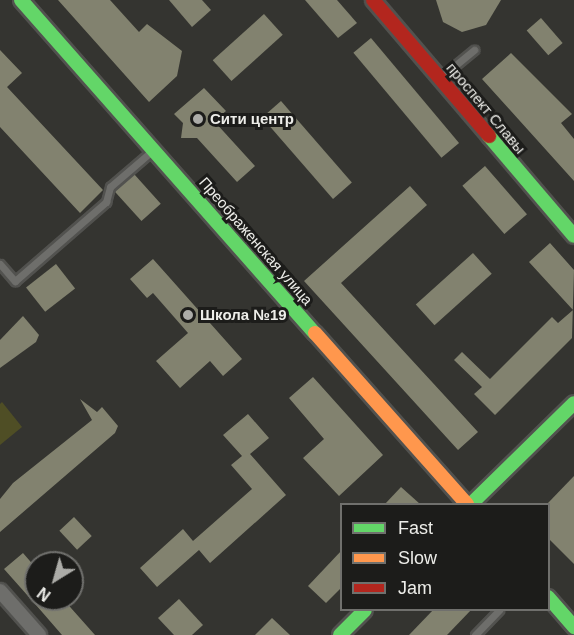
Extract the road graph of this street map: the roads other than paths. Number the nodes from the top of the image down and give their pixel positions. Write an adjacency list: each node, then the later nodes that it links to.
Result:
1 (21, 0): 5 (main road, Преображенская улица)
2 (373, 0): 4 (main road, проспект Славы)
3 (474, 50): 4 (lane)
4 (440, 79): 6 (main road, проспект Славы)
5 (154, 150): 7 (lane); 9 (main road, Преображенская улица)
6 (574, 236)
7 (0, 264)
8 (574, 403): 10 (main road)
9 (468, 503)
10 (470, 503)
11 (0, 591): 16 (street)
12 (550, 598): 15 (main road)
13 (363, 611): 17 (main road)
14 (497, 611): 18 (lane)
15 (574, 627)
16 (39, 635)
17 (340, 635)
18 (475, 635)

